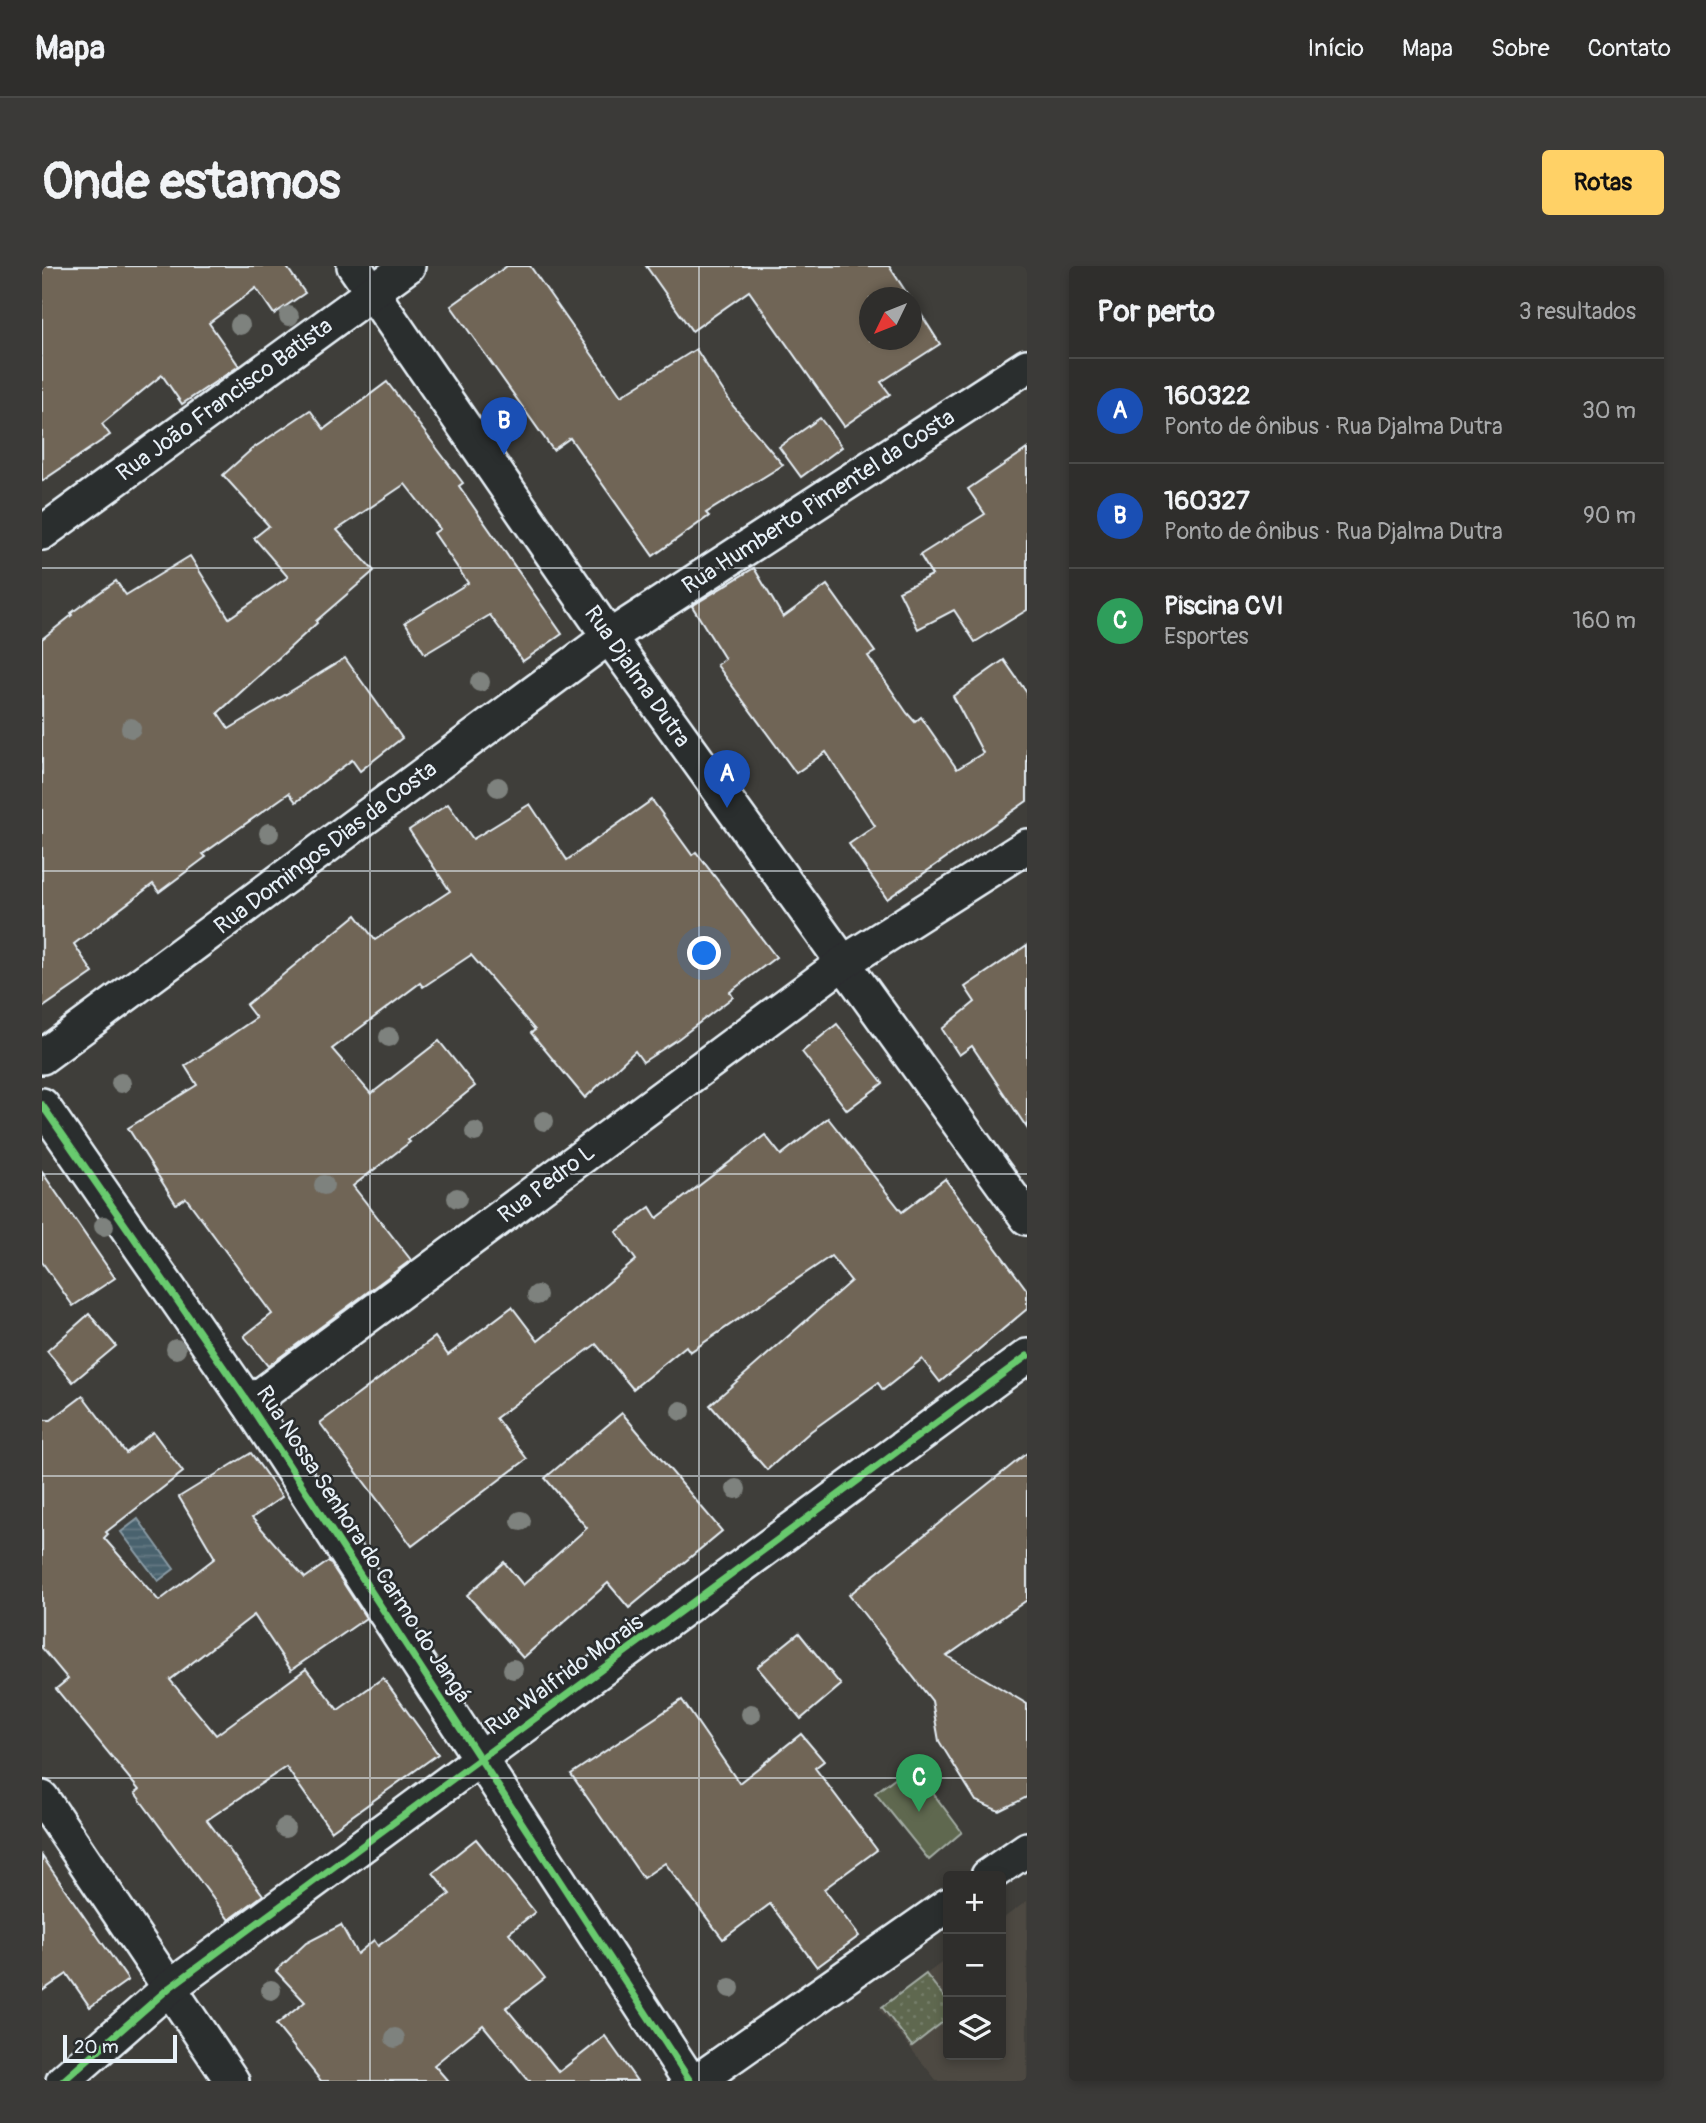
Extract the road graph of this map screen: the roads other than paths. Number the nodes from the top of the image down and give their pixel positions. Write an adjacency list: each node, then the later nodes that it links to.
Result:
1 (408, 266): 2 (street, Rua João Francisco Batista)
2 (363, 278): 4 (street, Rua João Francisco Batista); 5 (street, Rua Djalma Dutra)
3 (1027, 366): 5 (street, Rua Humberto Pimentel da Costa)
4 (42, 533)
5 (609, 637): 7 (street, Rua Djalma Dutra); 8 (street, Rua Domingos Dias da Costa)
6 (1027, 846): 7 (street, Rua Pedro L)
7 (843, 963): 10 (street, Rua Djalma Dutra); 12 (street, Rua Pedro L)
8 (42, 1057)
9 (42, 1105): 12 (street, Rua Nossa Senhora do Carmo do Jangá)
10 (1027, 1217)
11 (1027, 1356): 13 (street, Rua Walfrido Morais)
12 (249, 1404): 13 (street, Rua Nossa Senhora do Carmo do Jangá)
13 (482, 1757): 18 (street, Rua Walfrido Morais); 21 (street, Rua Nossa Senhora do Carmo do Jangá)
14 (42, 1798): 18 (street)
15 (1027, 1849): 16 (street)
16 (995, 1871)
17 (943, 1909): 22 (street)
18 (169, 1988): 19 (street, Rua Walfrido Morais); 20 (street)
19 (63, 2081)
20 (232, 2081)
21 (690, 2081)
22 (697, 2081)

